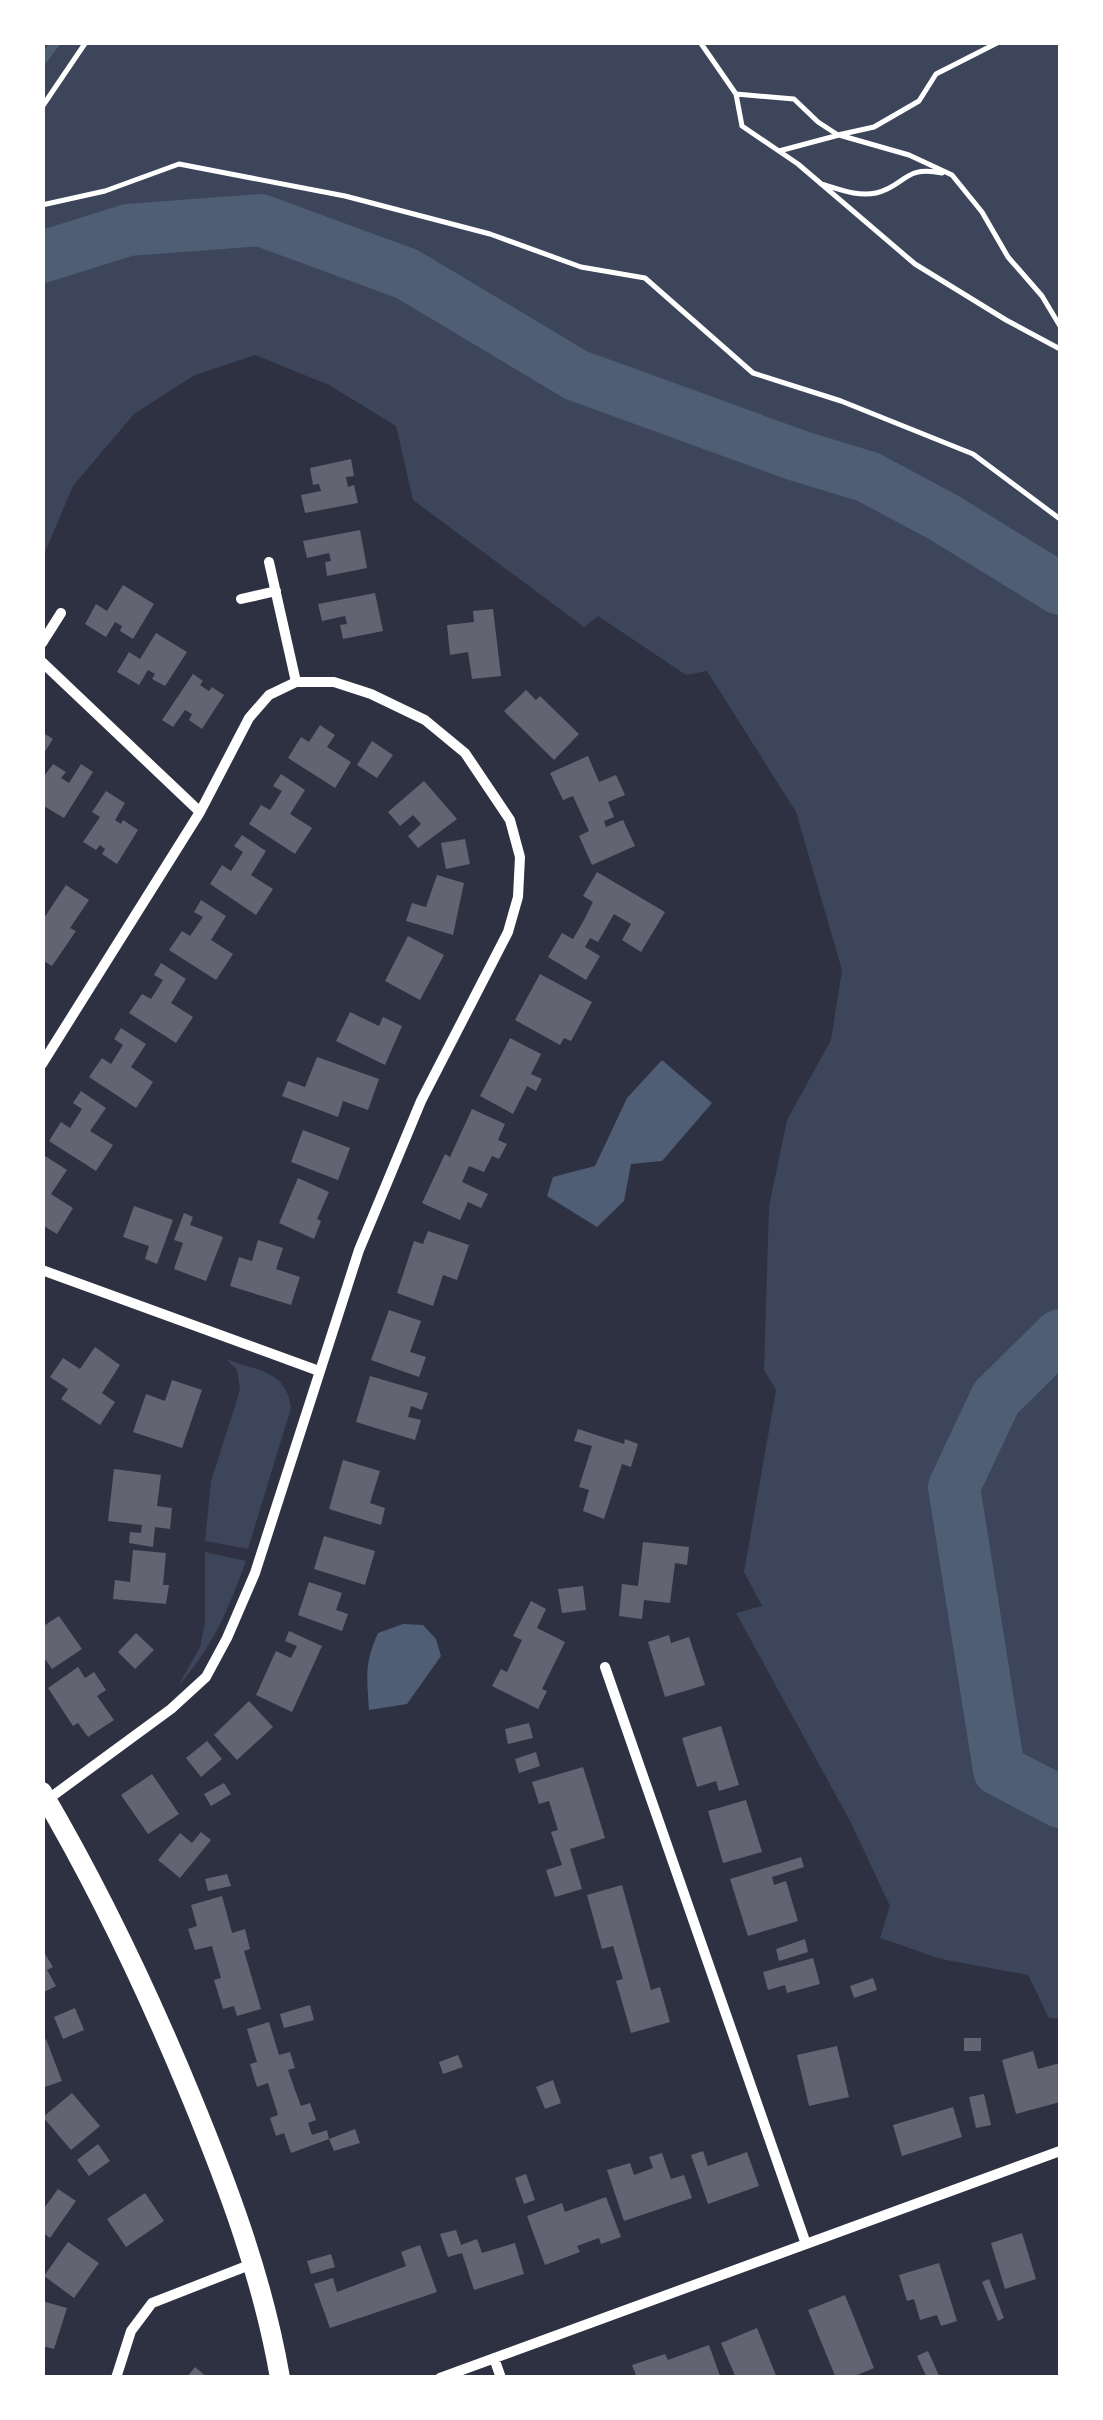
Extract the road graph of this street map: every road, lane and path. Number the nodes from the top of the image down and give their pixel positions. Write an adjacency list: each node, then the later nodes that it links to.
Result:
1 (86, 42): 5 (path)
2 (700, 42): 4 (path)
3 (999, 42): 6 (path)
4 (736, 94): 6 (path); 7 (path)
5 (42, 106)
6 (839, 134): 7 (path); 8 (path)
7 (779, 151): 9 (path)
8 (952, 175): 9 (path); 11 (path)
9 (819, 183): 12 (path)
10 (42, 205): 13 (path)
11 (1060, 326)
12 (1060, 349)
13 (1060, 519)
14 (269, 562): 15 (street)
15 (276, 591): 16 (street); 20 (street)
16 (241, 599)
17 (61, 613): 18 (street)
18 (42, 643)
19 (42, 662): 21 (street)
20 (296, 682): 21 (street); 24 (street)
21 (200, 812): 22 (street)
22 (42, 1064)
23 (42, 1270): 24 (street)
24 (319, 1371): 26 (street)
25 (605, 1667): 28 (street)
26 (45, 1796): 29 (main road)
27 (1060, 2151): 28 (street)
28 (806, 2244): 30 (street)
29 (252, 2264): 31 (street); 32 (main road)
30 (494, 2358): 33 (street); 34 (street)
31 (116, 2378)
32 (280, 2378)
33 (440, 2378)
34 (501, 2378)

